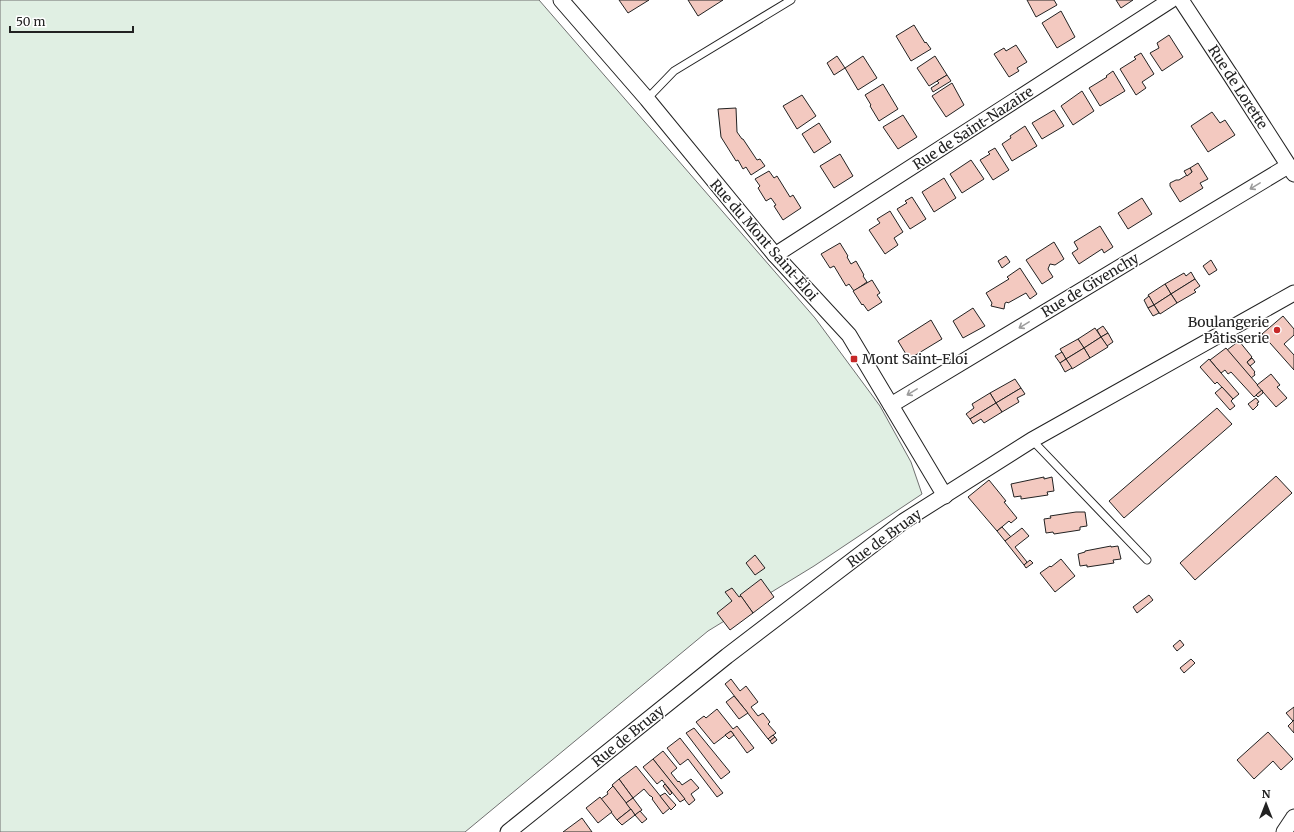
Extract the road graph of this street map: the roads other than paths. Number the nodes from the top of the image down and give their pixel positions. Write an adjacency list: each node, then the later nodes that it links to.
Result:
1 (561, 0): 5 (street, Rue du Mont Saint-Éloi)
2 (791, 0): 5 (lane)
3 (1171, 0): 7 (street, Rue de Saint-Nazaire)
4 (1181, 0): 6 (street, Rue de Lorette)
5 (647, 99): 7 (street, Rue du Mont Saint-Éloi)
6 (1291, 170): 9 (street, Rue de Givenchy, one-way to 9)
7 (775, 255): 9 (street, Rue du Mont Saint-Éloi)
8 (1294, 293): 10 (street, Rue de Bruay)
9 (891, 405): 11 (street, Rue du Mont Saint-Éloi)
10 (1032, 440): 11 (street, Rue de Bruay); 12 (lane)
11 (945, 496): 14 (street, Rue de Bruay)
12 (1147, 560)
13 (1294, 817): 15 (street)
14 (508, 832)
15 (1284, 832)

